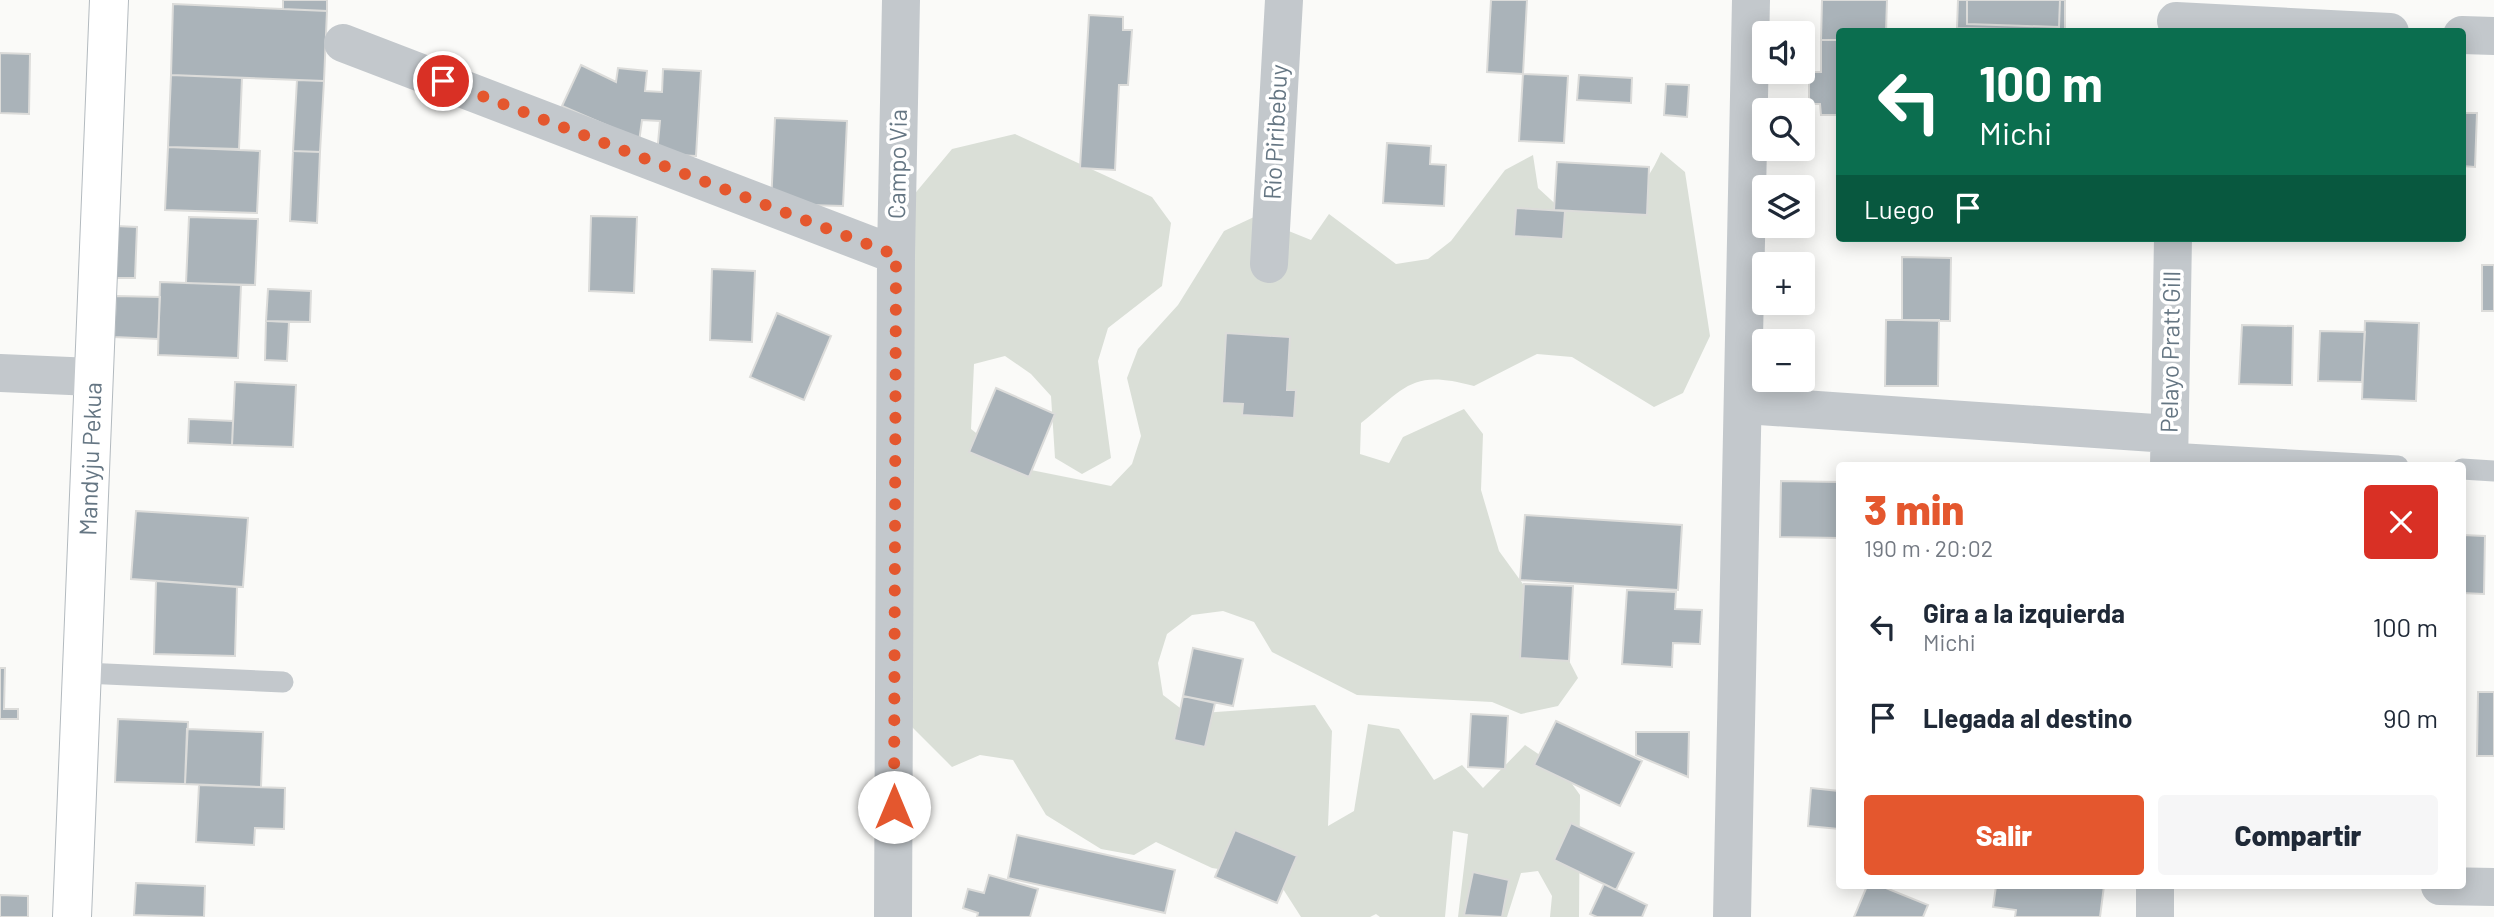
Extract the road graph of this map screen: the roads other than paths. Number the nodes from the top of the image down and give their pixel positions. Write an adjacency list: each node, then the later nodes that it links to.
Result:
1 (109, 0): 14 (street, Mandyju Pekua)
2 (901, 0): 11 (street, Campo Via)
3 (1284, 0): 12 (street, Río Piribebuy)
4 (1751, 0): 15 (street)
5 (2177, 18): 6 (street)
6 (2329, 28)
7 (2466, 35): 8 (street)
8 (2494, 36)
9 (343, 43): 11 (street)
10 (2173, 242): 16 (street, Pelayo Pratt Gill)
11 (896, 255): 26 (street, Campo Via)
12 (1269, 264)
13 (0, 373): 14 (street)
14 (93, 377): 20 (street, Mandyju Pekua)
15 (1745, 405): 16 (street); 27 (street)
16 (2169, 451): 17 (lane)
17 (2337, 462)
18 (2466, 469): 19 (lane)
19 (2494, 471)
20 (84, 673): 21 (lane); 25 (street, Mandyju Pekua)
21 (283, 682)
22 (2466, 886): 23 (street)
23 (2494, 887)
24 (2155, 889): 28 (street)
25 (72, 917)
26 (893, 917)
27 (1732, 917)
28 (2155, 917)

